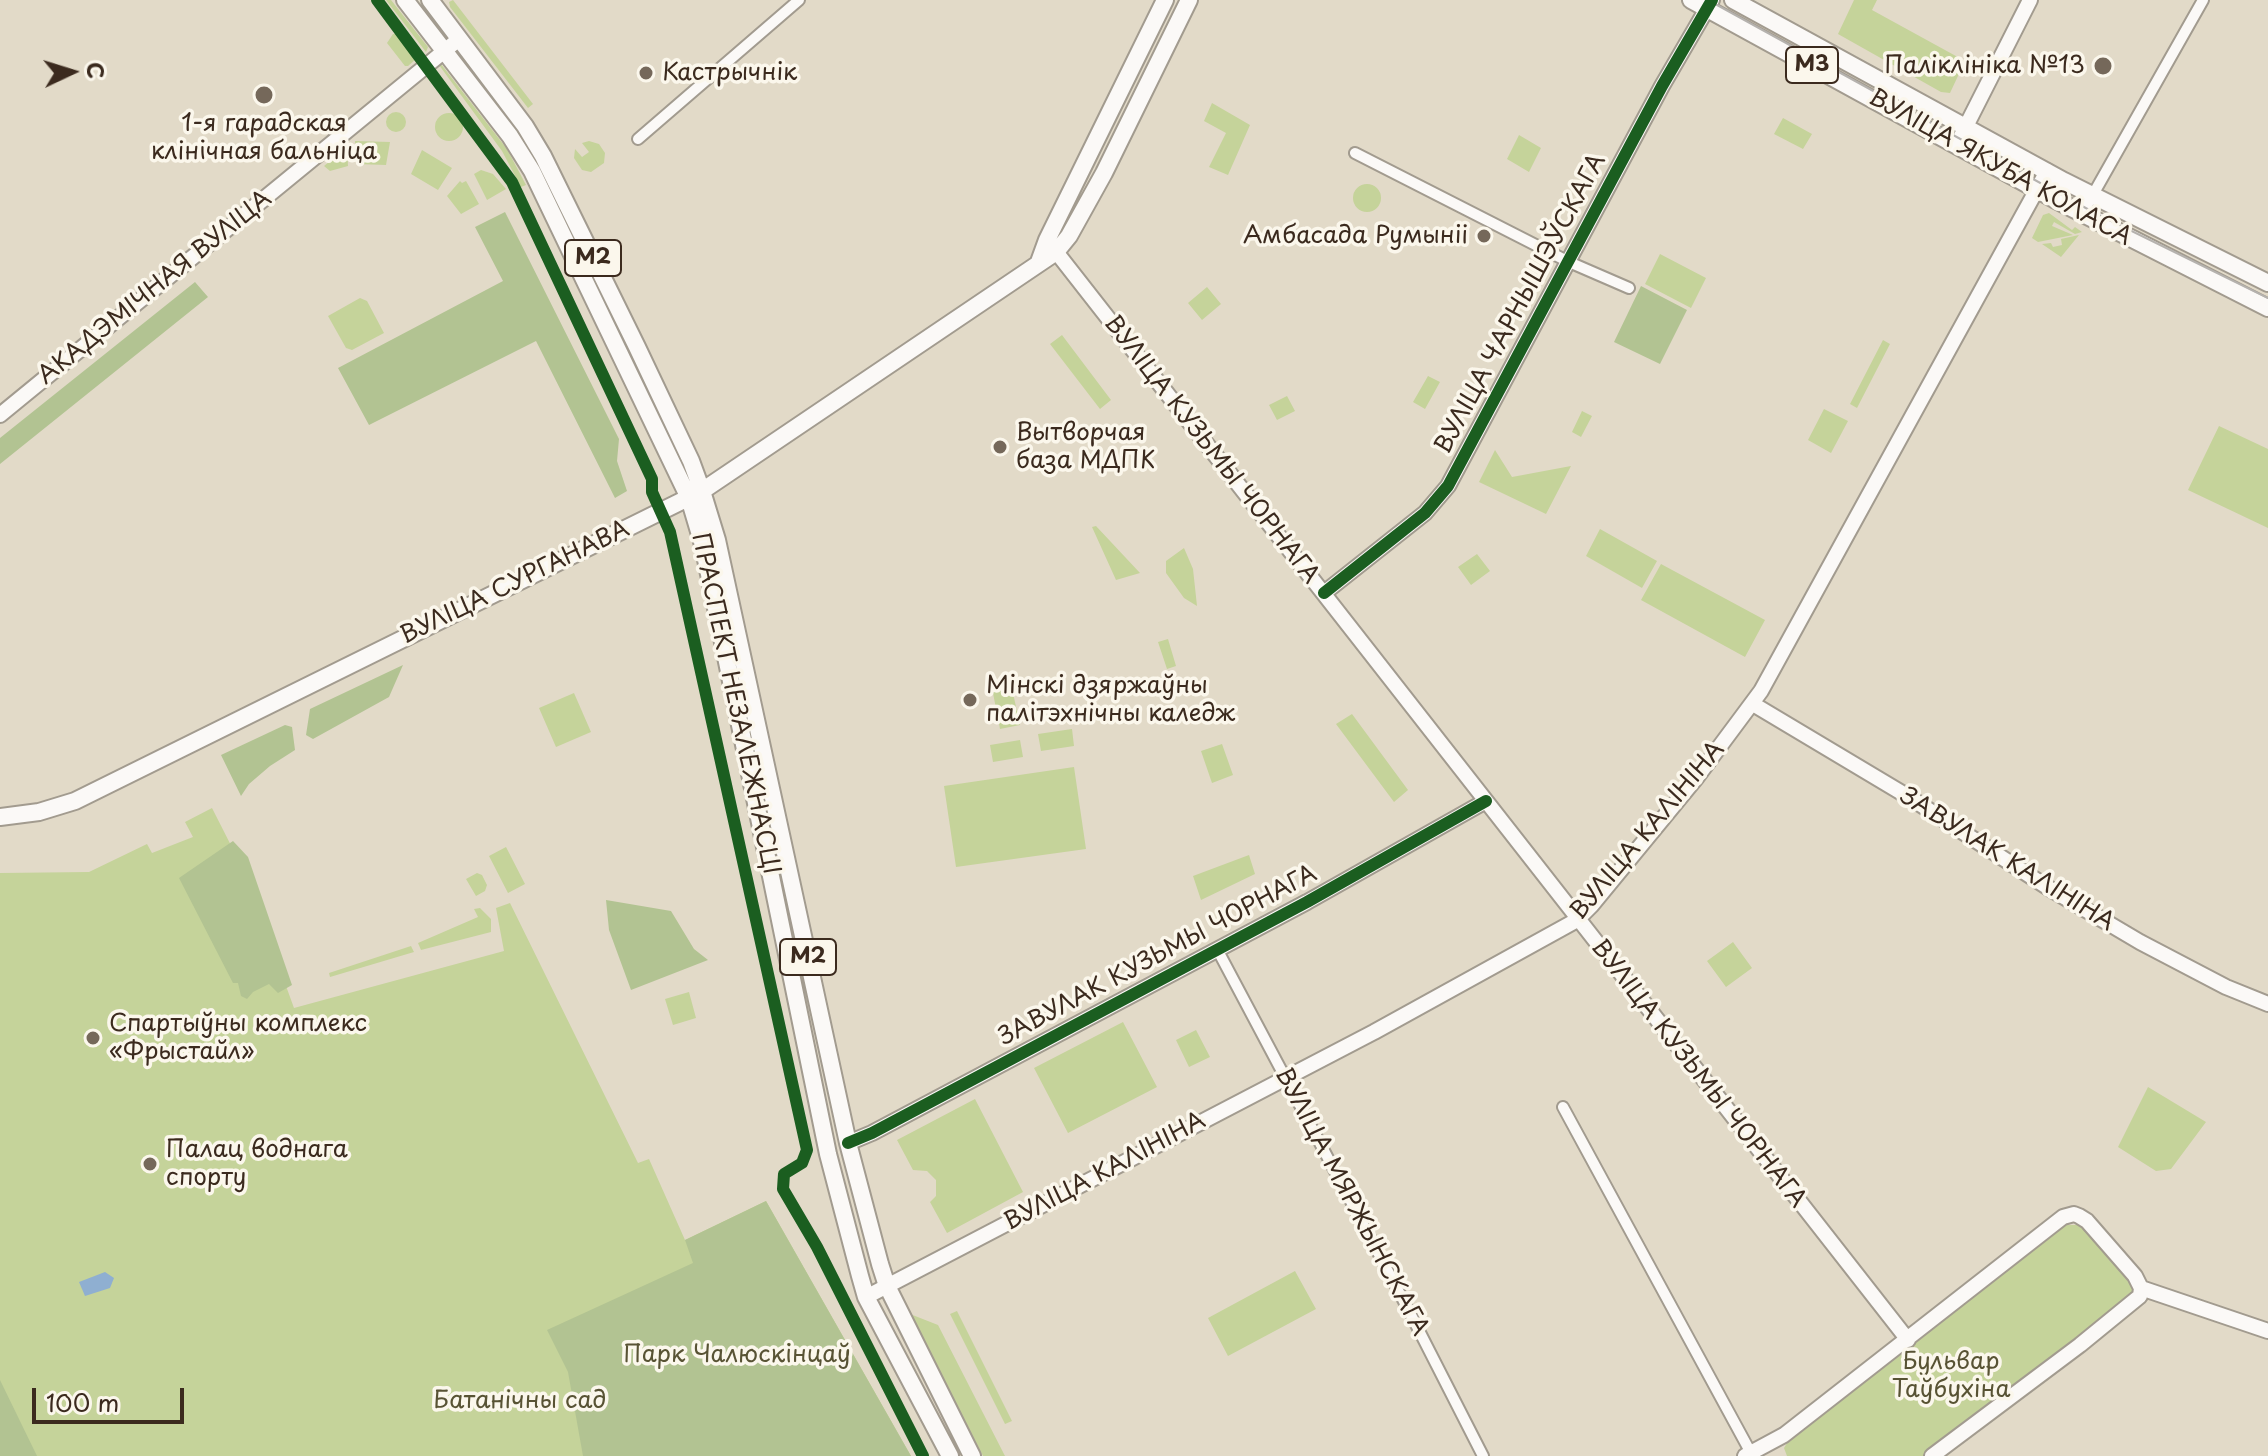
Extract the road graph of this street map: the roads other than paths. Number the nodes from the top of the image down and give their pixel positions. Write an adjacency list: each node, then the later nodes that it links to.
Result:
1 (405, 0): 11 (main road, ПРАСПЕКТ НЕЗАЛЕЖНАСЦІ / М2)
2 (430, 0): 10 (main road, ПРАСПЕКТ НЕЗАЛЕЖНАСЦІ / М2)
3 (799, 0): 13 (street)
4 (1165, 0): 20 (main road)
5 (1189, 0): 20 (main road, ВУЛІЦА СУРГАНАВА)
6 (1733, 0): 12 (main road, ВУЛІЦА ЯКУБА КОЛАСА / М3)
7 (2030, 0): 12 (main road)
8 (2203, 0): 18 (street)
9 (1703, 3): 14 (main road, ВУЛІЦА ЯКУБА КОЛАСА / М3); 21 (main road, ВУЛІЦА ЧАРНЫШЭЎСКАГА)
10 (459, 39): 11 (main road, АКАДЭМІЧНАЯ ВУЛІЦА); 26 (main road, ПРАСПЕКТ НЕЗАЛЕЖНАСЦІ / М2)
11 (445, 51): 25 (main road, АКАДЭМІЧНАЯ ВУЛІЦА); 26 (main road, ПРАСПЕКТ НЕЗАЛЕЖНАСЦІ / М2)
12 (1966, 125): 14 (main road); 16 (main road, ВУЛІЦА ЯКУБА КОЛАСА / М3)
13 (638, 139)
14 (1957, 144): 17 (main road, ВУЛІЦА ЯКУБА КОЛАСА / М3)
15 (1355, 153): 21 (street)
16 (2047, 171): 17 (main road, ВУЛІЦА КАЛІНІНА); 18 (main road, ВУЛІЦА ЯКУБА КОЛАСА / М3)
17 (2037, 190): 19 (main road, ВУЛІЦА ЯКУБА КОЛАСА / М3); 28 (main road, ВУЛІЦА КАЛІНІНА)
18 (2092, 195): 19 (street); 22 (main road, ВУЛІЦА ЯКУБА КОЛАСА / М3)
19 (2082, 214): 24 (main road, ВУЛІЦА ЯКУБА КОЛАСА / М3)
20 (1051, 246): 26 (main road, ВУЛІЦА СУРГАНАВА); 27 (main road, ВУЛІЦА КУЗЬМЫ ЧОРНАГА)
21 (1569, 262): 23 (street); 27 (main road, ВУЛІЦА ЧАРНЫШЭЎСКАГА)
22 (2268, 283)
23 (1629, 288)
24 (2268, 308)
25 (0, 415)
26 (696, 494): 30 (main road, ВУЛІЦА СУРГАНАВА); 36 (main road, ПРАСПЕКТ НЕЗАЛЕЖНАСЦІ / М2); 39 (main road, ПРАСПЕКТ НЕЗАЛЕЖНАСЦІ / М2)
27 (1324, 593): 29 (main road, ВУЛІЦА КУЗЬМЫ ЧОРНАГА)
28 (1753, 704): 31 (main road, ВУЛІЦА КАЛІНІНА); 33 (main road, ЗАВУЛАК КАЛІНІНА)
29 (1486, 801): 31 (main road, ВУЛІЦА КУЗЬМЫ ЧОРНАГА); 32 (main road, ЗАВУЛАК КУЗЬМЫ ЧОРНАГА)
30 (0, 817)
31 (1577, 920): 34 (main road, ВУЛІЦА КАЛІНІНА); 41 (main road, ВУЛІЦА КУЗЬМЫ ЧОРНАГА)
32 (1217, 949): 34 (street, ВУЛІЦА МЯРЖЫНСКАГА); 36 (main road, ЗАВУЛАК КУЗЬМЫ ЧОРНАГА)
33 (2268, 1004)
34 (1285, 1078): 37 (main road, ВУЛІЦА КАЛІНІНА); 46 (street, ВУЛІЦА МЯРЖЫНСКАГА)
35 (1563, 1107): 43 (street)
36 (848, 1143): 37 (main road, ПРАСПЕКТ НЕЗАЛЕЖНАСЦІ / М2)
37 (887, 1286): 39 (main road, ВУЛІЦА КАЛІНІНА); 45 (main road, ПРАСПЕКТ НЕЗАЛЕЖНАСЦІ / М2)
38 (2141, 1288): 40 (main road); 41 (main road); 47 (main road)
39 (866, 1297): 44 (main road, ПРАСПЕКТ НЕЗАЛЕЖНАСЦІ / М2)
40 (2268, 1331)
41 (1908, 1340): 42 (main road)
42 (1774, 1449): 43 (main road)
43 (1748, 1455)
44 (950, 1456)
45 (972, 1456)
46 (1483, 1456)
47 (1932, 1456)

